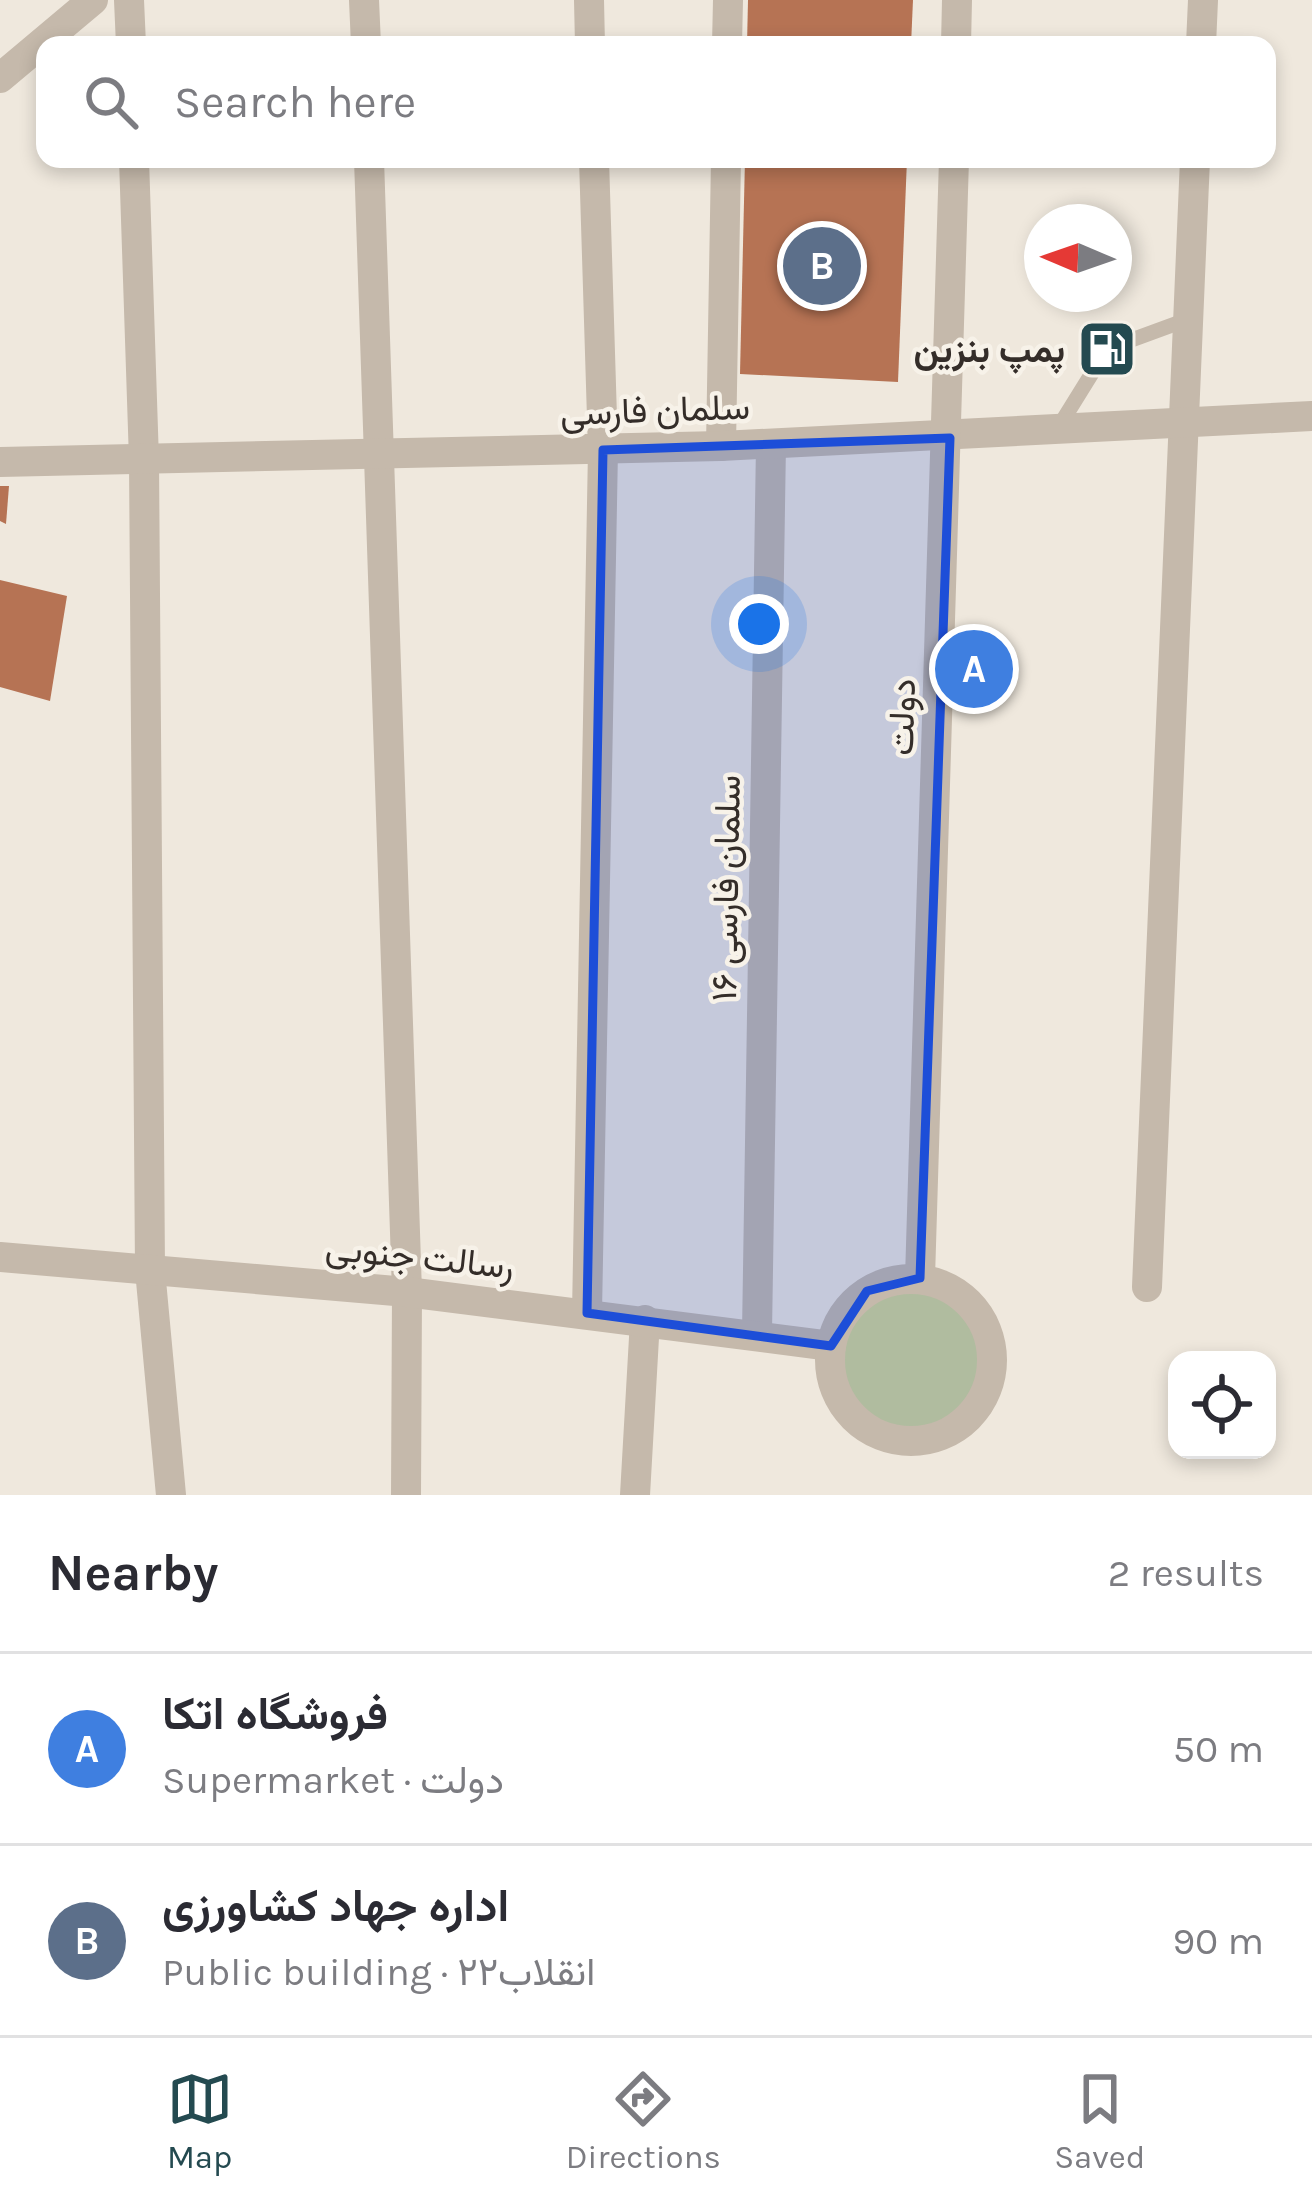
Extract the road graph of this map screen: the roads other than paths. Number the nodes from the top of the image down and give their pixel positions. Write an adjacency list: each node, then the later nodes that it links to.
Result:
1 (93, 0): 8 (street)
2 (129, 0): 9 (street)
3 (364, 0): 10 (street)
4 (589, 0): 11 (street)
5 (728, 0): 12 (street)
6 (957, 0): 13 (street)
7 (1204, 0): 14 (street)
8 (50, 36)
9 (130, 36)
10 (366, 36)
11 (590, 36)
12 (727, 36)
13 (956, 36)
14 (1202, 36)
15 (36, 48): 16 (street)
16 (0, 78)
17 (134, 168): 32 (street)
18 (369, 168): 31 (street)
19 (594, 168): 30 (street)
20 (726, 168): 29 (street)
21 (954, 168): 27 (street, دولت)
22 (1194, 168): 23 (street)
23 (1186, 320): 25 (street); 26 (lane)
24 (1312, 416): 25 (street, سلمان فارسی)
25 (1180, 424): 26 (street, سلمان فارسی); 37 (street)
26 (1056, 432): 27 (street, سلمان فارسی)
27 (950, 438): 28 (street, سلمان فارسی); 36 (street, دولت)
28 (771, 444): 29 (street, سلمان فارسی); 41 (street, سلمان فارسی ۱۶)
29 (721, 446): 30 (street, سلمان فارسی)
30 (603, 450): 31 (street, سلمان فارسی); 39 (street)
31 (379, 458): 32 (street, سلمان فارسی); 38 (street)
32 (143, 460): 33 (street, سلمان فارسی); 35 (street)
33 (0, 462)
34 (0, 1257): 35 (street, رسالت جنوبی)
35 (150, 1270): 38 (street, رسالت جنوبی); 43 (street)
36 (920, 1279): 42 (street); 42 (street)
37 (1148, 1287)
38 (406, 1292): 39 (street, رسالت جنوبی); 44 (street)
39 (587, 1313): 40 (street, رسالت جنوبی)
40 (645, 1320): 41 (street, رسالت جنوبی); 45 (street)
41 (757, 1333): 42 (street, رسالت جنوبی)
42 (832, 1346)
43 (171, 1495)
44 (406, 1495)
45 (635, 1495)

